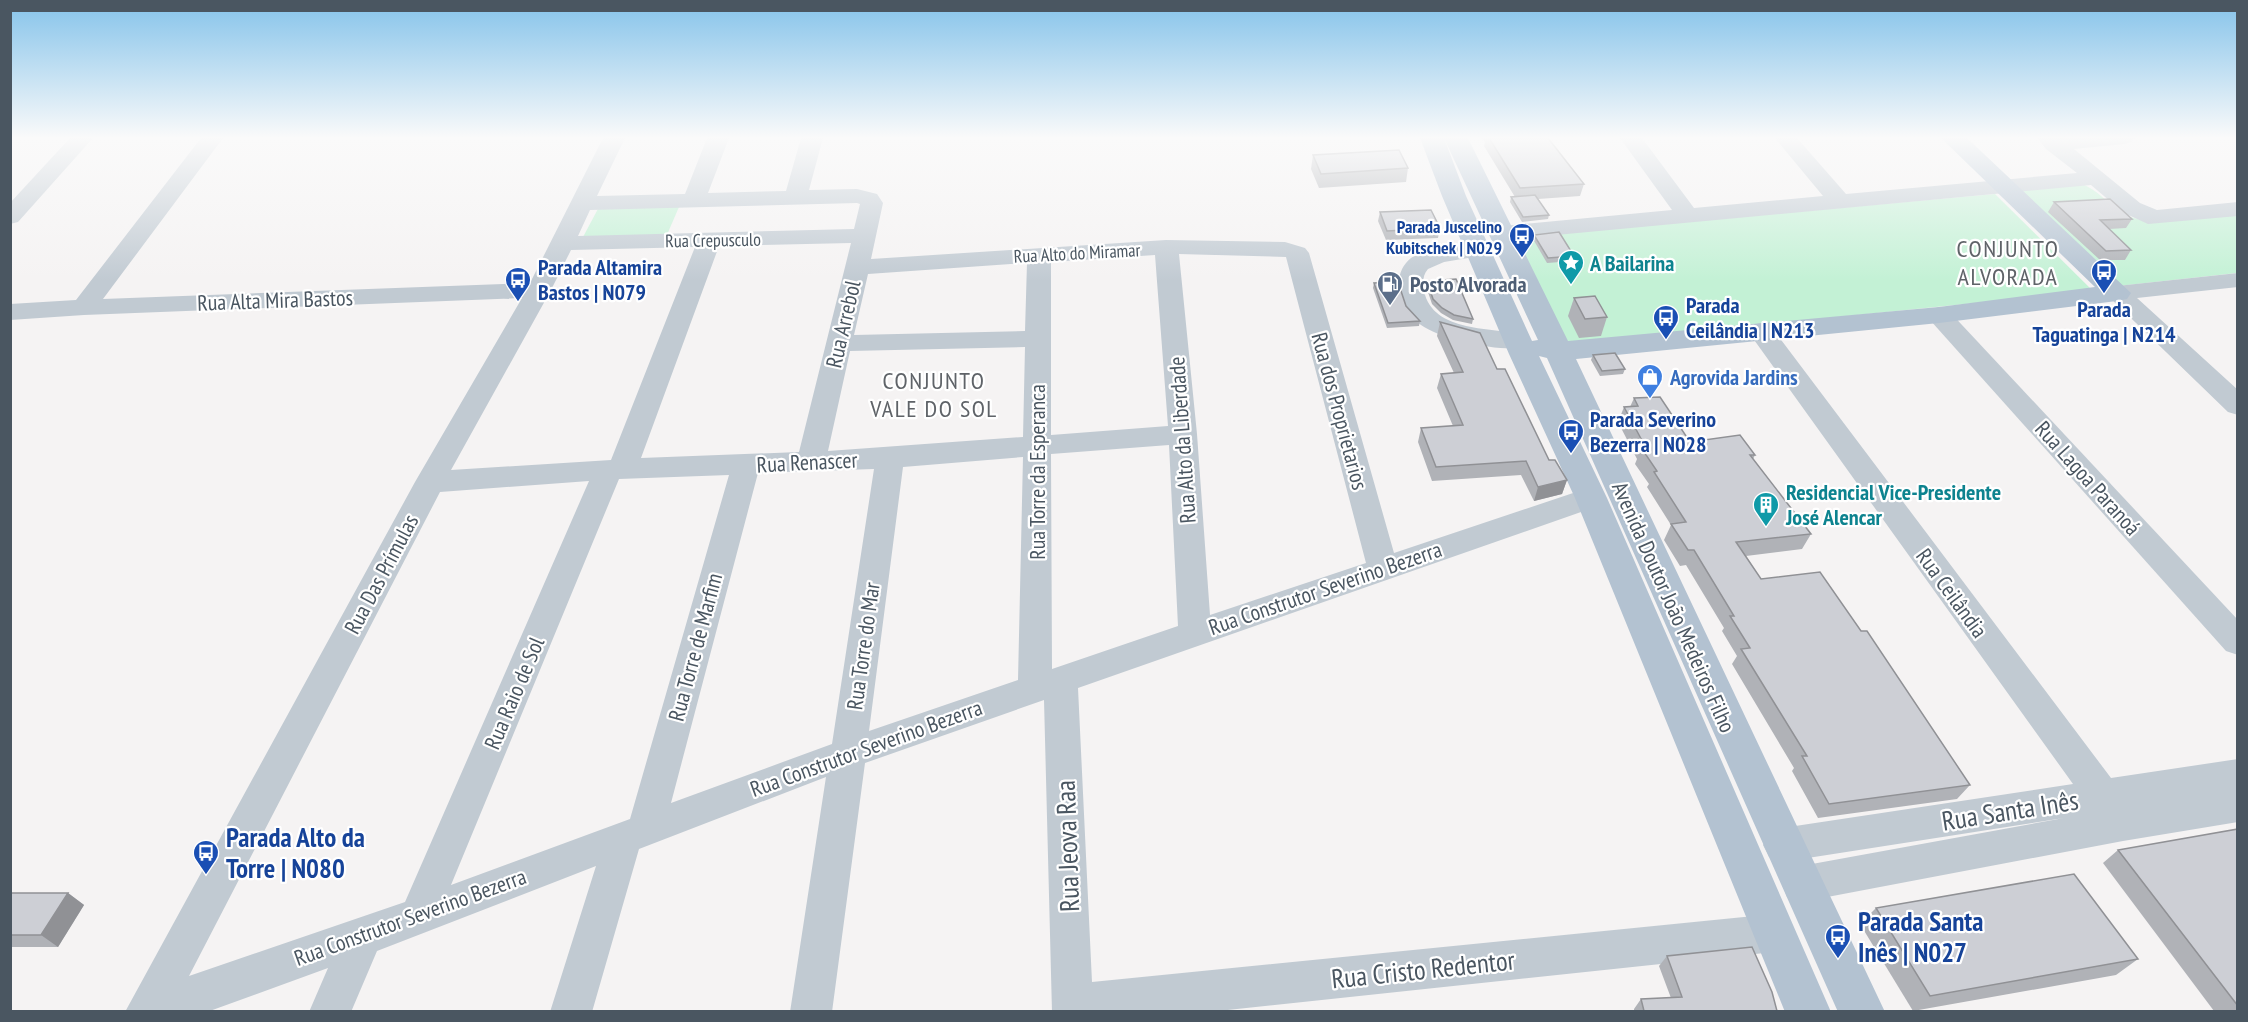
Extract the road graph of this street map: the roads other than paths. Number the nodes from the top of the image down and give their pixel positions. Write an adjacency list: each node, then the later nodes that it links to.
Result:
1 (39, 186): 19 (street)
2 (176, 186): 31 (street)
3 (590, 186): 15 (street, Rua Das Prímulas)
4 (700, 186): 14 (street)
5 (799, 186): 13 (street)
6 (1450, 186): 25 (main road, Avenida Doutor João Medeiros Filho)
7 (1473, 186): 25 (main road, Avenida Doutor João Medeiros Filho)
8 (1666, 186): 18 (street)
9 (1826, 186): 16 (street)
10 (2018, 186): 12 (street)
11 (2104, 186): 17 (street)
12 (2005, 187): 16 (street); 30 (main road)
13 (796, 196): 14 (street); 20 (street, Rua Arrebol)
14 (694, 200): 15 (street)
15 (581, 203): 22 (street, Rua Das Prímulas)
16 (1841, 203): 18 (street)
17 (2238, 209)
18 (1688, 216): 25 (street)
19 (10, 217)
20 (864, 236): 21 (street, Rua Crepusculo); 27 (street, Rua Arrebol)
21 (710, 240): 22 (street, Rua Crepusculo); 45 (street, Rua Raio de Sol)
22 (562, 243): 29 (street, Rua Das Prímulas)
23 (1166, 247): 24 (street, Rua Alto do Miramar); 26 (street, Rua Alto do Miramar); 40 (street, Rua Alto da Liberdade)
24 (1297, 253): 48 (street, Rua dos Proprietarios)
25 (1496, 253): 36 (main road, Avenida Doutor João Medeiros Filho); 36 (street); 38 (main road, Avenida Doutor João Medeiros Filho); 38 (main road)
26 (1039, 255): 27 (street, Rua Alto do Miramar); 35 (street, Rua Torre da Esperanca)
27 (856, 267): 37 (street, Rua Arrebol)
28 (2238, 280): 30 (street)
29 (539, 290): 31 (street, Rua Alta Mira Bastos); 46 (street, Rua Das Prímulas)
30 (2117, 293): 33 (main road); 39 (street)
31 (84, 307): 32 (street, Rua Alta Mira Bastos)
32 (10, 312)
33 (1939, 315): 34 (main road); 50 (street, Rua Lagoa Paranoá)
34 (1761, 331): 38 (main road); 54 (street, Rua Ceilândia)
35 (1038, 339): 37 (street); 41 (street, Rua Torre da Esperanca)
36 (1518, 341): 47 (main road, Avenida Doutor João Medeiros Filho)
37 (839, 343): 43 (street, Rua Arrebol)
38 (1560, 351): 58 (main road, Avenida Doutor João Medeiros Filho)
39 (2238, 406)
40 (1183, 434): 41 (street, Rua Renascer); 49 (street, Rua Alto da Liberdade)
41 (1038, 447): 42 (street, Rua Renascer); 51 (street, Rua Torre da Esperanca)
42 (890, 459): 43 (street, Rua Renascer); 52 (street, Rua Torre do Mar)
43 (811, 462): 44 (street, Rua Renascer)
44 (746, 465): 45 (street, Rua Renascer); 57 (street, Rua Torre de Marfim)
45 (615, 470): 46 (street, Rua Renascer); 60 (street, Rua Raio de Sol)
46 (430, 482): 64 (street, Rua Das Prímulas)
47 (1591, 498): 48 (street, Rua Construtor Severino Bezerra); 61 (main road, Avenida Doutor João Medeiros Filho)
48 (1383, 568): 49 (street, Rua Construtor Severino Bezerra)
49 (1195, 633): 51 (street, Rua Construtor Severino Bezerra)
50 (2238, 642)
51 (1048, 685): 52 (street, Rua Construtor Severino Bezerra); 63 (street, Rua Jeova Raa)
52 (848, 753): 57 (street, Rua Construtor Severino Bezerra); 67 (street, Rua Torre do Mar)
53 (2238, 775): 54 (street, Rua Santa Inês)
54 (2099, 796): 56 (street, Rua Ceilândia); 58 (street, Rua Santa Inês)
55 (2238, 806): 56 (street, Rua Santa Inês)
56 (2122, 824): 59 (street, Rua Santa Inês)
57 (635, 832): 60 (street, Rua Construtor Severino Bezerra); 66 (street, Rua Torre de Marfim)
58 (1782, 845): 59 (main road, Avenida Doutor João Medeiros Filho)
59 (1801, 884): 69 (main road, Avenida Doutor João Medeiros Filho)
60 (419, 915): 62 (street, Rua Construtor Severino Bezerra)
61 (1774, 933): 63 (street, Rua Cristo Redentor); 68 (main road, Avenida Doutor João Medeiros Filho)
62 (363, 937): 64 (street, Rua Construtor Severino Bezerra); 65 (street)
63 (1073, 1008)
64 (147, 1011)
65 (330, 1011)
66 (572, 1011)
67 (811, 1011)
68 (1808, 1011)
69 (1862, 1011)

